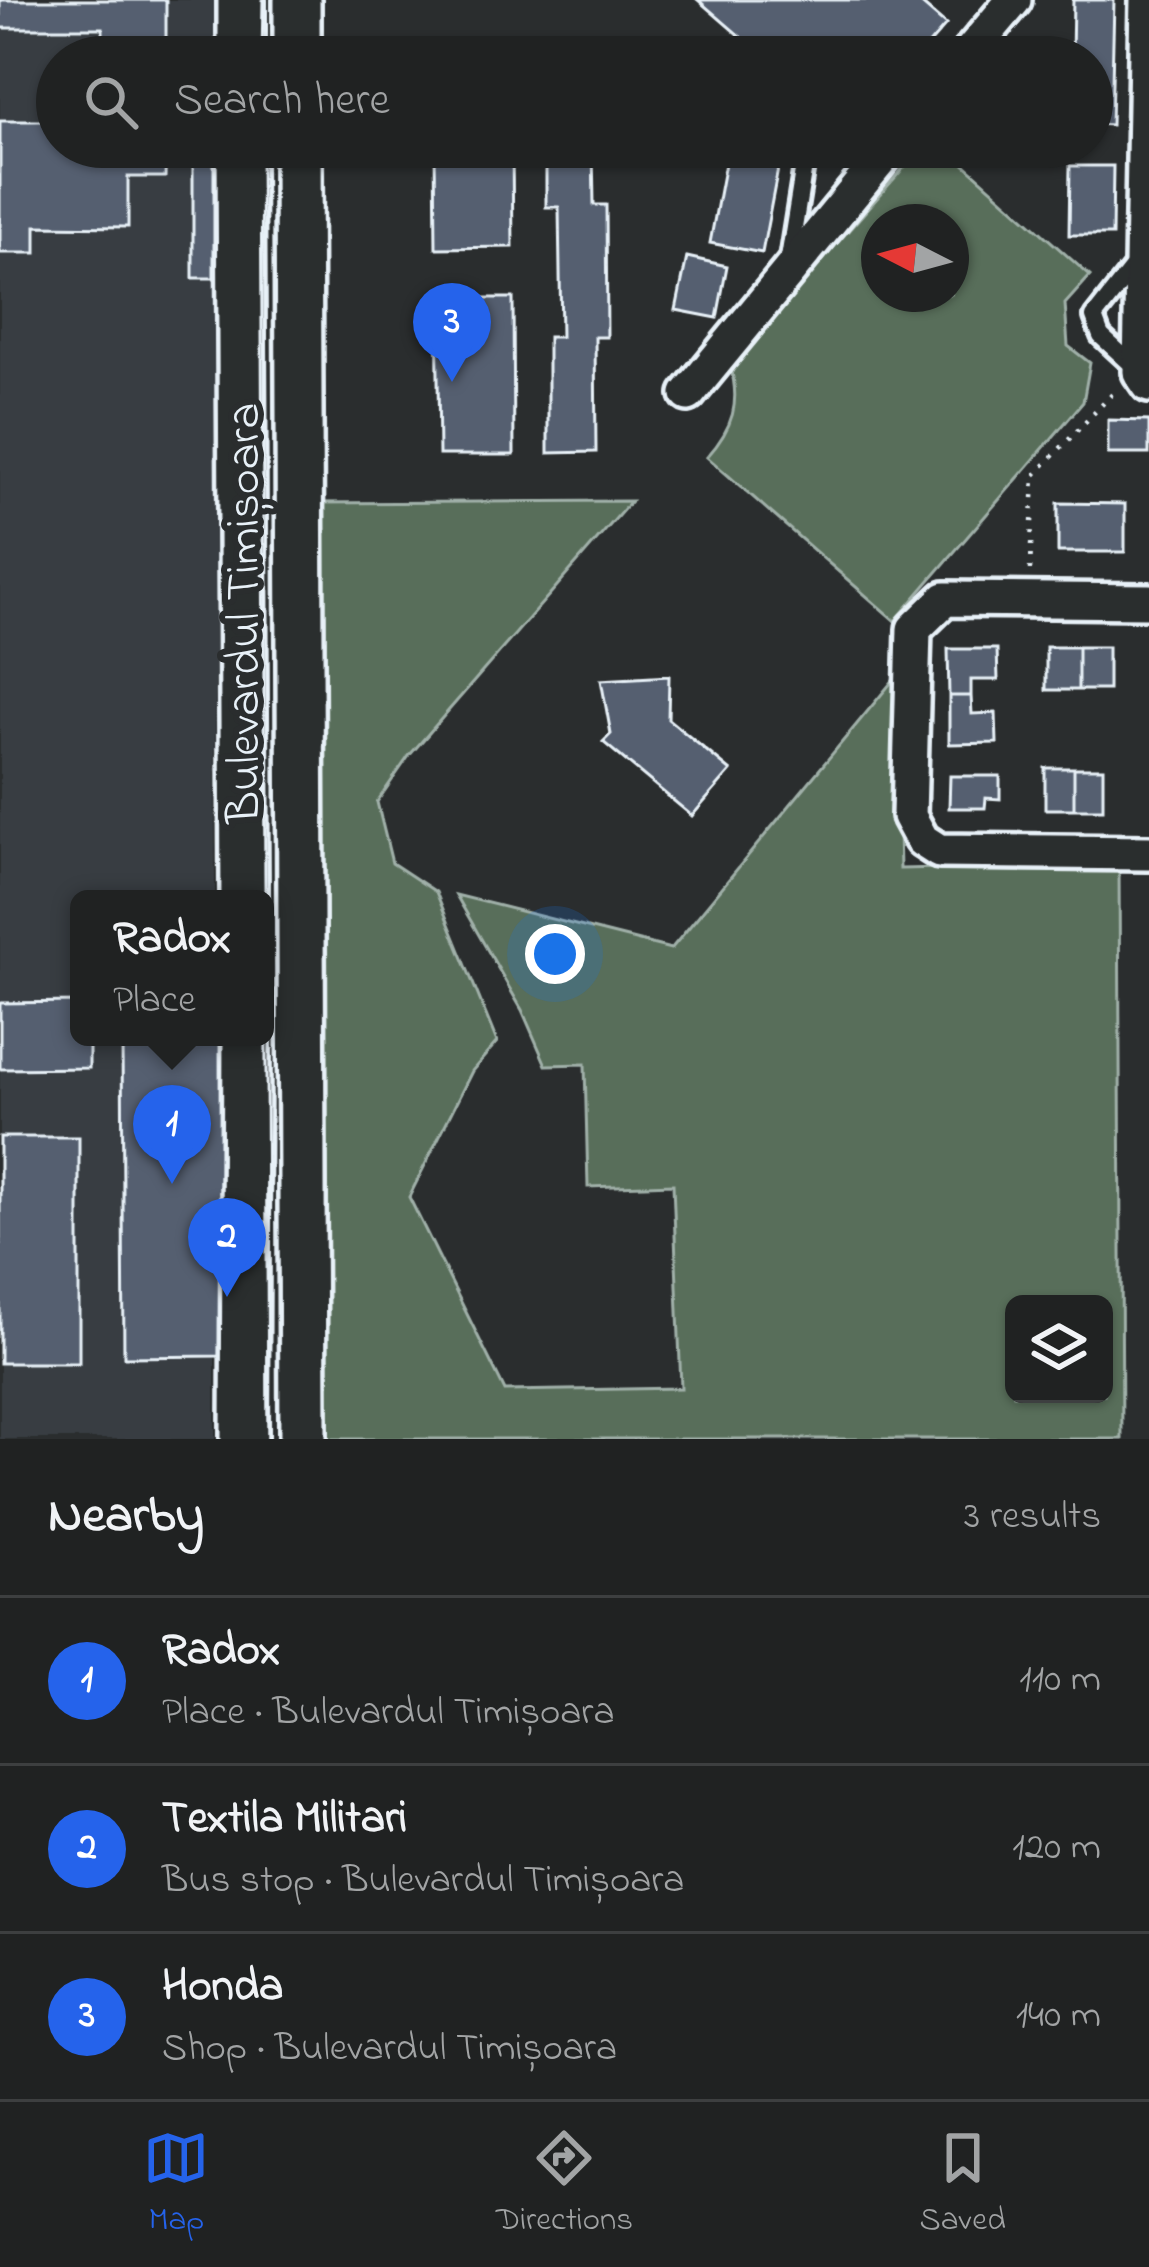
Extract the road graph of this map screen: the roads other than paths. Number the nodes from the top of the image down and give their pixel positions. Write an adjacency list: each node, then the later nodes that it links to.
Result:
1 (241, 0): 5 (main road)
2 (297, 0): 6 (main road)
3 (1013, 0): 7 (street)
4 (1147, 0): 12 (street)
5 (241, 36)
6 (298, 36)
7 (983, 36)
8 (244, 168): 15 (main road, Bulevardul Timișoara)
9 (293, 168): 15 (main road, Bulevardul Timișoara)
10 (804, 168): 14 (lane)
11 (873, 168): 14 (street)
12 (1146, 202): 13 (street)
13 (1142, 256): 16 (street); 16 (lane)
14 (787, 271): 17 (street)
15 (268, 280): 20 (main road, Bulevardul Timișoara); 22 (main road, Bulevardul Timișoara)
16 (1145, 379)
17 (688, 394)
18 (1149, 601): 19 (street)
19 (1149, 853)
20 (244, 890)
21 (246, 1046): 23 (main road, Bulevardul Timișoara)
22 (302, 1104): 23 (main road); 24 (main road, Bulevardul Timișoara)
23 (246, 1106): 24 (main road, Bulevardul Timișoara)
24 (275, 1388): 25 (main road, Bulevardul Timișoara); 26 (main road, Bulevardul Timișoara)
25 (244, 1439)
26 (303, 1439)

